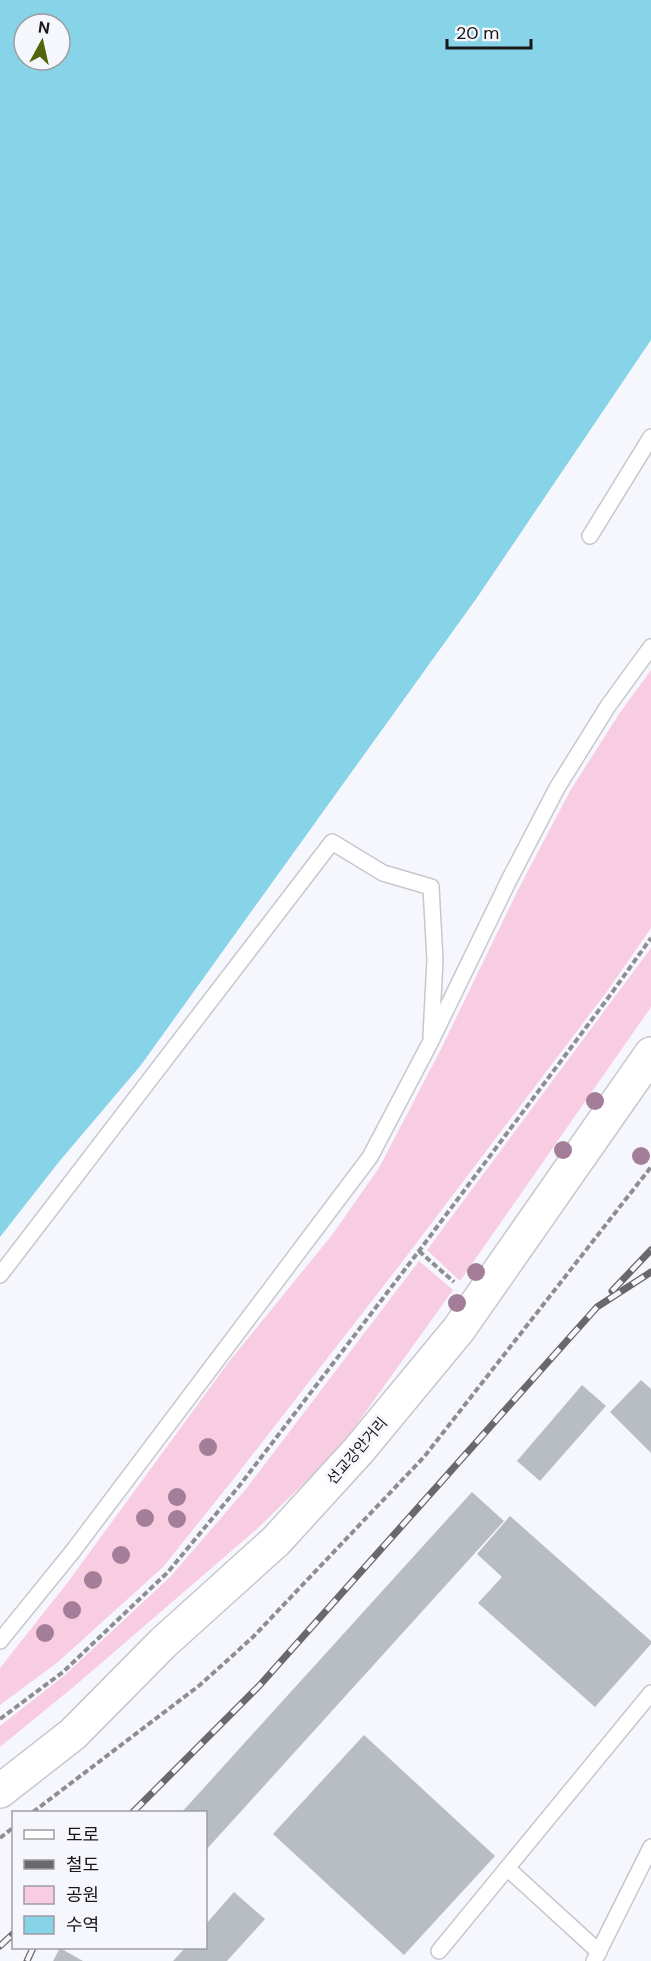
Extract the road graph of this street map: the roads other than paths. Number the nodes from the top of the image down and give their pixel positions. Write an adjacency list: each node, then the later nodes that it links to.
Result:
1 (651, 437): 2 (lane)
2 (590, 536)
3 (651, 646): 4 (lane)
4 (430, 1043): 6 (lane); 7 (lane)
5 (651, 1054): 9 (main road, 선교강안거리)
6 (0, 1275)
7 (0, 1641)
8 (651, 1693): 11 (lane)
9 (0, 1791)
10 (651, 1847): 13 (lane)
11 (507, 1868): 12 (lane); 13 (lane)
12 (439, 1951)
13 (596, 1956)

